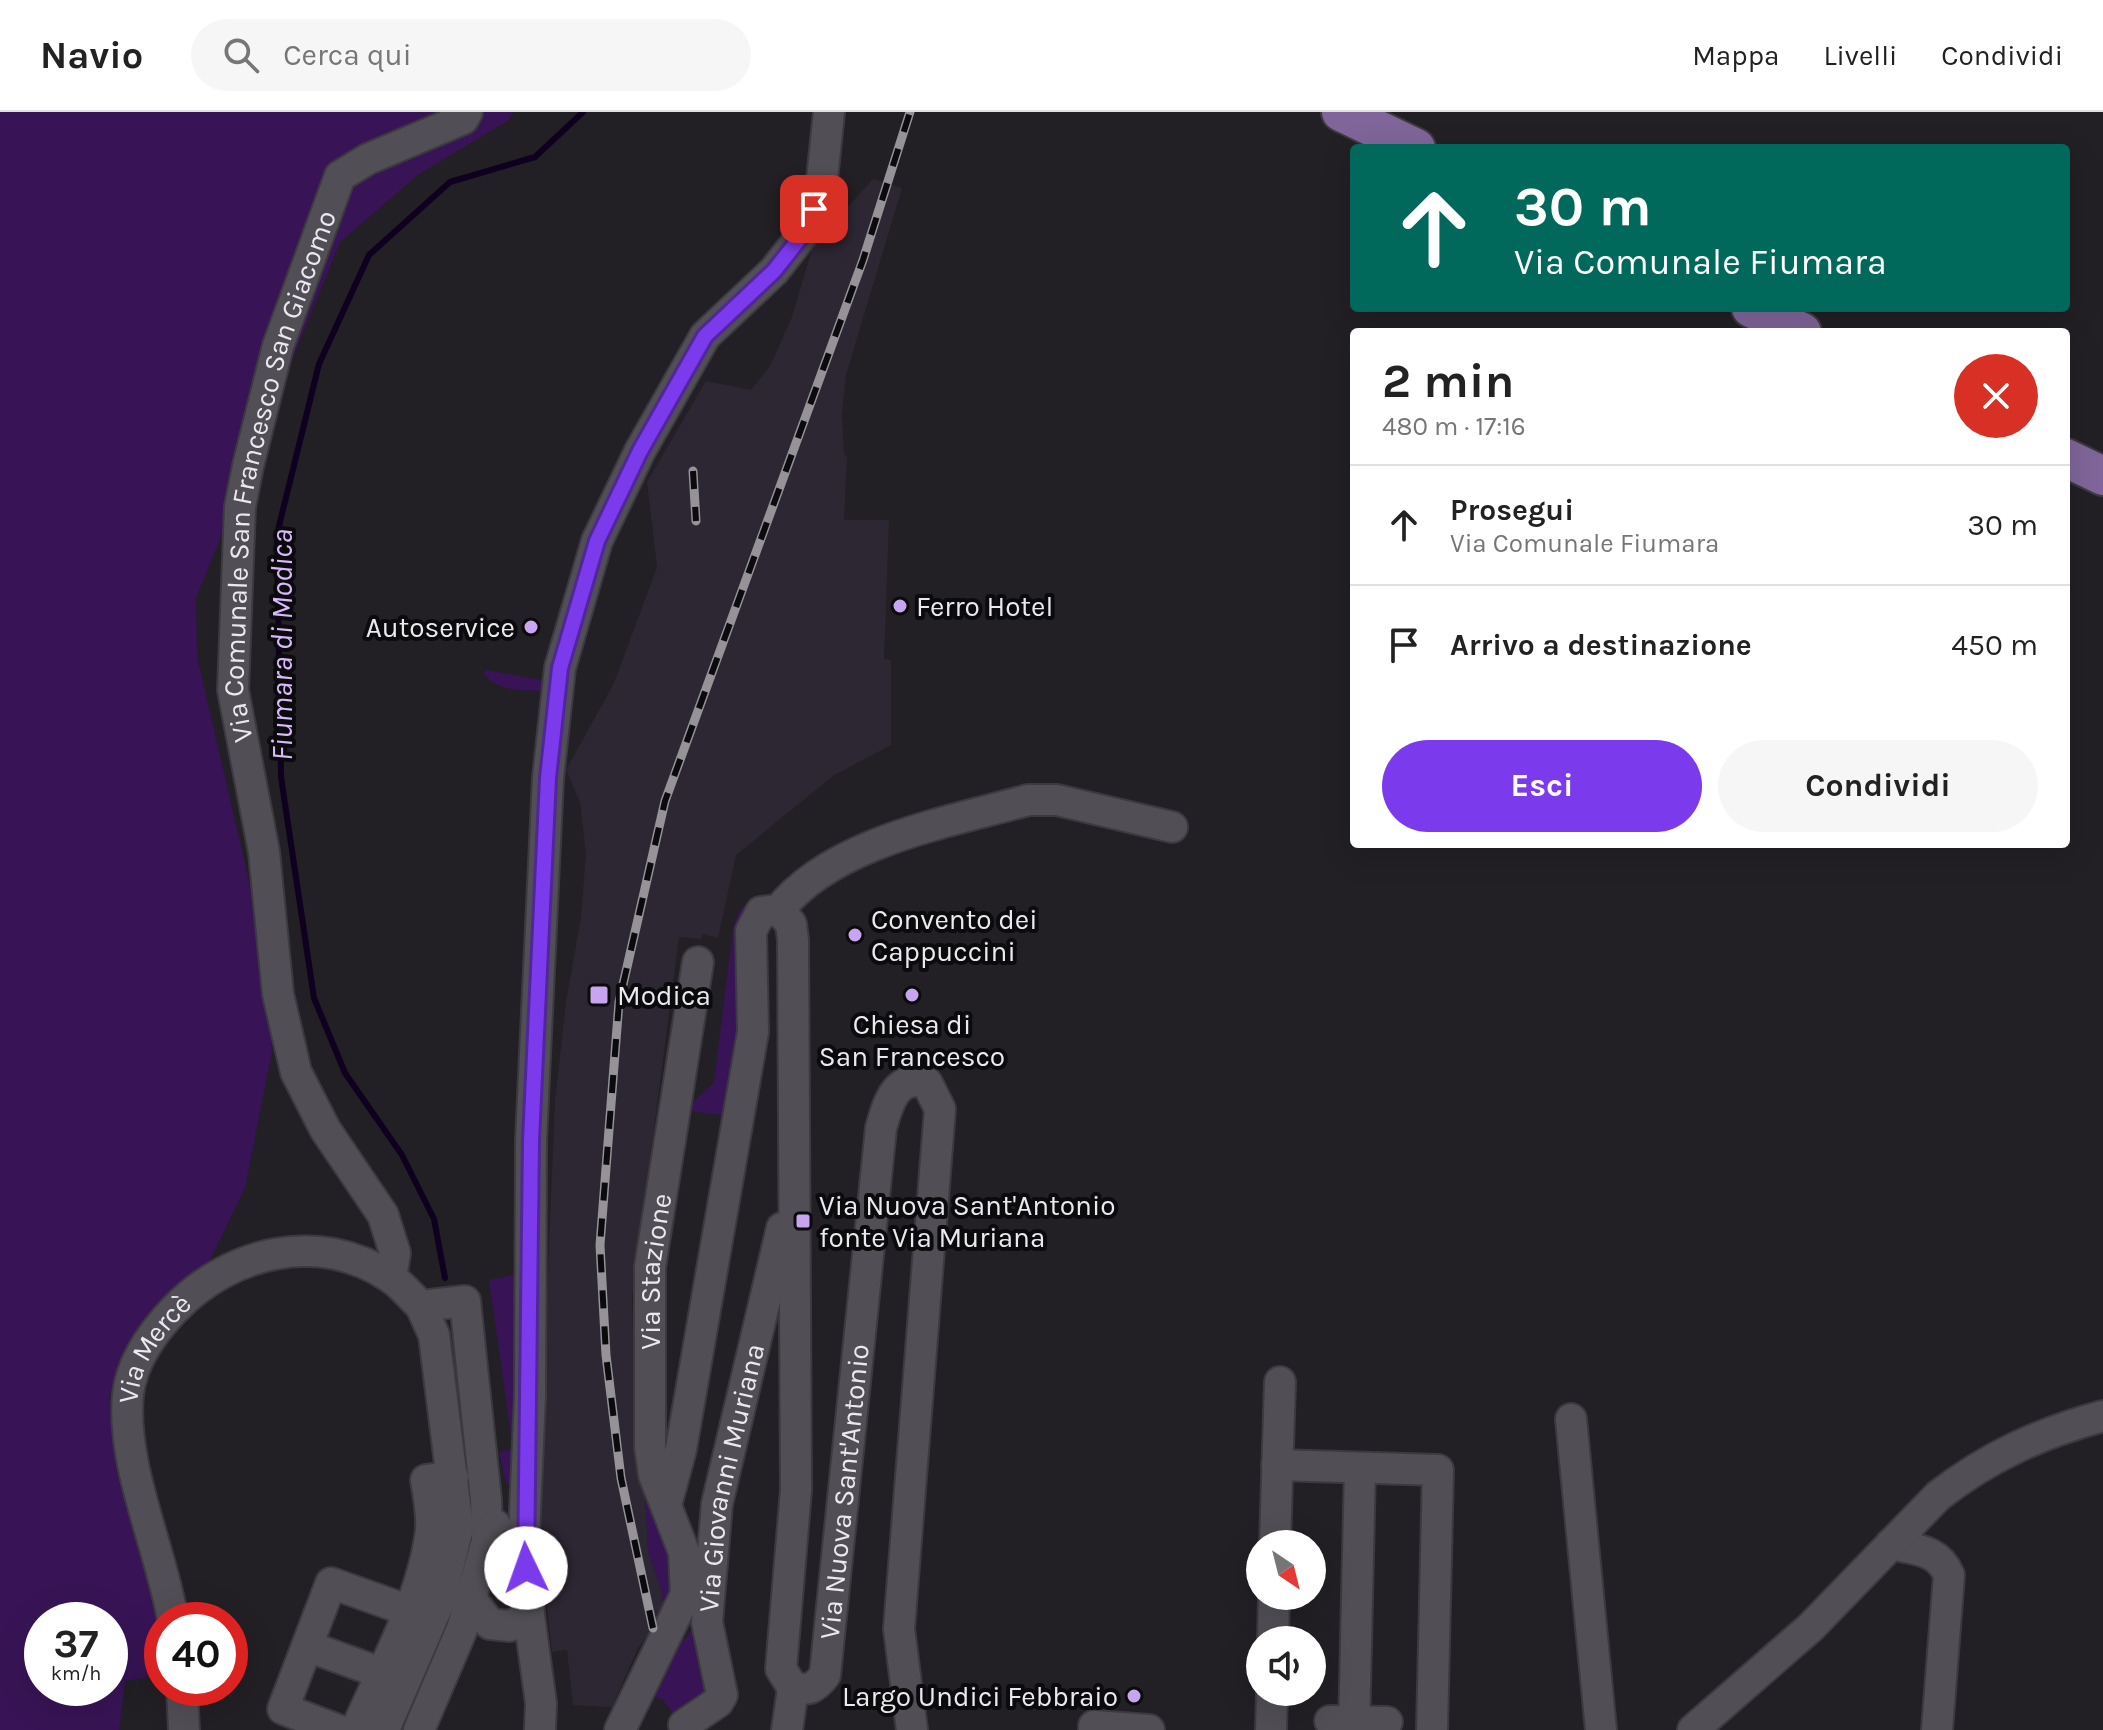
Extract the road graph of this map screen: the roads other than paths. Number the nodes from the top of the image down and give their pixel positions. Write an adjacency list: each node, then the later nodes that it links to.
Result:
1 (467, 112): 13 (street, Via Comunale San Francesco San Giacomo)
2 (829, 112): 22 (street)
3 (1341, 112): 4 (main road)
4 (1408, 144)
5 (1760, 312): 6 (main road)
6 (1794, 328)
7 (2070, 460): 8 (main road)
8 (2103, 476)
9 (1172, 827): 10 (street)
10 (779, 910): 12 (street, Via Nuova Sant'Antonio); 21 (street)
11 (698, 962): 21 (street, Via Stazione)
12 (792, 1217): 31 (street, Via Nuova Sant'Antonio); 36 (street, Via Giovanni Muriana)
13 (391, 1278): 14 (street); 26 (street, Via Mercè)
14 (421, 1306): 20 (street); 22 (street)
15 (1280, 1382): 18 (street)
16 (2103, 1416): 24 (street)
17 (1571, 1419): 51 (street)
18 (1277, 1465): 19 (street); 23 (street)
19 (1360, 1468): 35 (street); 50 (street)
20 (440, 1479): 22 (street); 27 (street)
21 (666, 1505): 43 (street, Via Stazione)
22 (495, 1528): 25 (street); 28 (street); 40 (street)
23 (1275, 1530)
24 (1891, 1544): 52 (street); 53 (street)
25 (472, 1600): 28 (street); 41 (street)
26 (169, 1602)
27 (407, 1610): 29 (street); 30 (street)
28 (529, 1616): 42 (street)
29 (307, 1646): 30 (street); 38 (street)
30 (381, 1673): 39 (street)
31 (799, 1689): 44 (street); 45 (street); 46 (street, Via Nuova Sant'Antonio)
32 (183, 1706): 37 (street)
33 (1272, 1706): 49 (street)
34 (1387, 1722): 35 (street)
35 (1346, 1724)
36 (684, 1725)
37 (184, 1730)
38 (338, 1730)
39 (356, 1730)
40 (384, 1730)
41 (419, 1730)
42 (540, 1730)
43 (620, 1730)
44 (787, 1730)
45 (802, 1730)
46 (912, 1730)
47 (1094, 1730): 48 (street)
48 (1149, 1730)
49 (1271, 1730)
50 (1432, 1730)
51 (1601, 1730)
52 (1693, 1730)
53 (1937, 1730)

